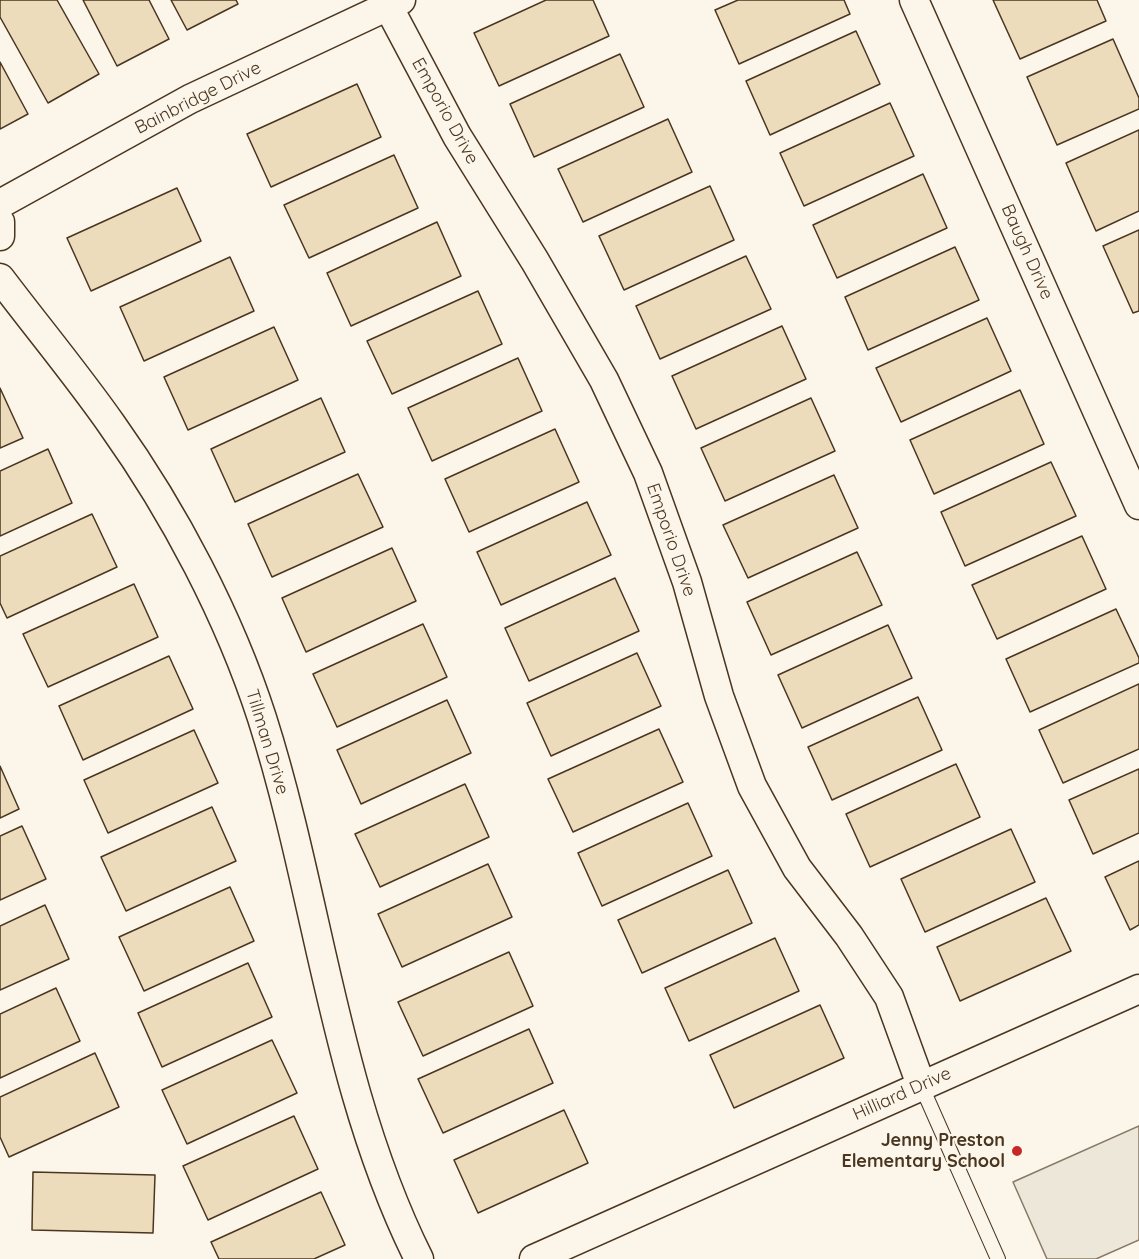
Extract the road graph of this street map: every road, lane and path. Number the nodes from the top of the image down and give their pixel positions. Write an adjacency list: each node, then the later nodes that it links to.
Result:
1 (914, 0): 7 (street, Baugh Drive)
2 (395, 3): 3 (street, Bainbridge Drive); 9 (street, Emporio Drive)
3 (0, 204)
4 (0, 222): 5 (street)
5 (0, 236)
6 (0, 278): 10 (street, Tillman Drive)
7 (1139, 505)
8 (1139, 989): 9 (street, Hilliard Drive)
9 (921, 1085): 11 (street, Hilliard Drive); 12 (lane)
10 (418, 1259)
11 (534, 1259)
12 (998, 1259)

